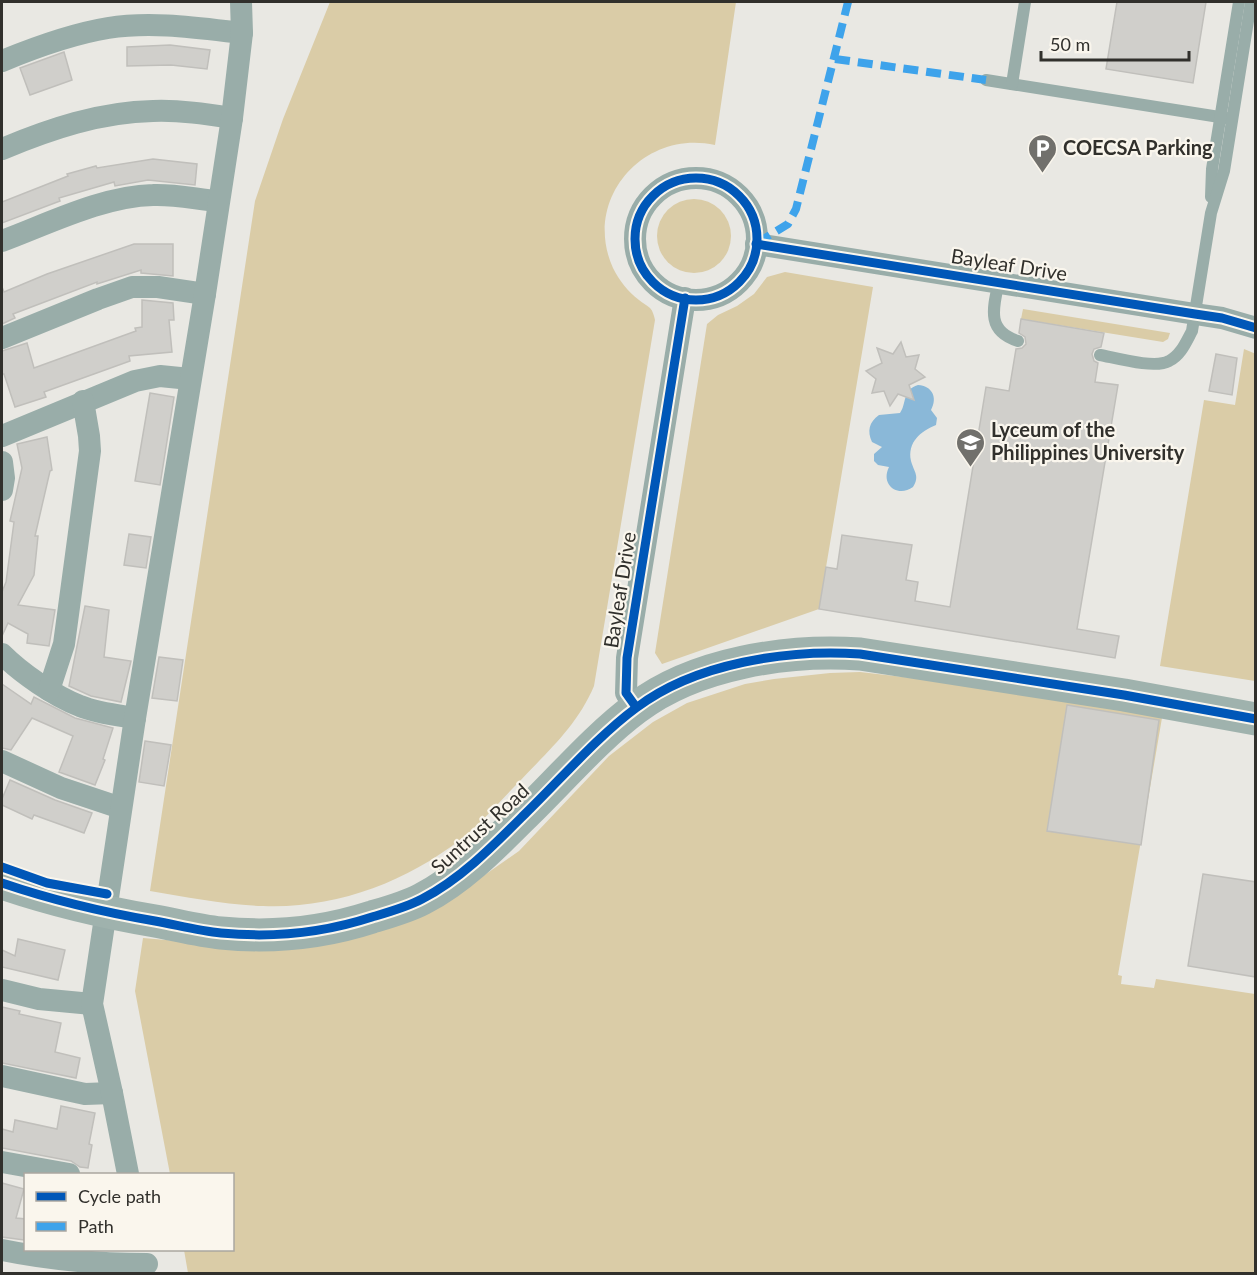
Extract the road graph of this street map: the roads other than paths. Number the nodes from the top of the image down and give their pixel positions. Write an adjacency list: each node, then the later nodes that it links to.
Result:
1 (241, 2): 5 (street)
2 (1025, 2): 8 (lane)
3 (1239, 2): 10 (lane)
4 (1251, 2): 10 (lane)
5 (242, 33): 6 (street); 9 (street)
6 (2, 61)
7 (986, 80): 8 (lane)
8 (1012, 84): 10 (lane)
9 (232, 118): 11 (street); 12 (street)
10 (1226, 118): 18 (lane)
11 (2, 149)
12 (218, 201): 13 (street); 16 (street)
13 (2, 241)
14 (756, 244): 15 (street, Bayleaf Drive); 17 (street); 17 (street)
15 (999, 281): 18 (street, Bayleaf Drive); 21 (lane, Bayleaf Drive)
16 (205, 294): 20 (street); 23 (street)
17 (685, 298): 31 (street, Bayleaf Drive)
18 (1195, 314): 19 (street, Bayleaf Drive); 22 (lane)
19 (1256, 328)
20 (2, 339)
21 (1018, 341)
22 (1100, 355)
23 (190, 379): 24 (street); 32 (street)
24 (83, 401): 25 (street); 29 (street)
25 (2, 436)
26 (2, 462): 27 (street)
27 (2, 490)
28 (2, 654): 29 (street)
29 (49, 690): 32 (street)
30 (1256, 697): 31 (street)
31 (631, 700): 33 (street); 38 (street, Suntrust Road)
32 (135, 718): 35 (street)
33 (1256, 719)
34 (2, 761): 35 (street)
35 (121, 808): 38 (street)
36 (2, 867): 38 (street, Suntrust Road)
37 (2, 883): 38 (street, Suntrust Road)
38 (106, 903): 40 (street)
39 (2, 990): 40 (street)
40 (92, 1004): 42 (street)
41 (2, 1076): 42 (street)
42 (112, 1093): 45 (street)
43 (2, 1162): 44 (street)
44 (63, 1173)
45 (128, 1173)
46 (2, 1250): 47 (street)
47 (146, 1262)

